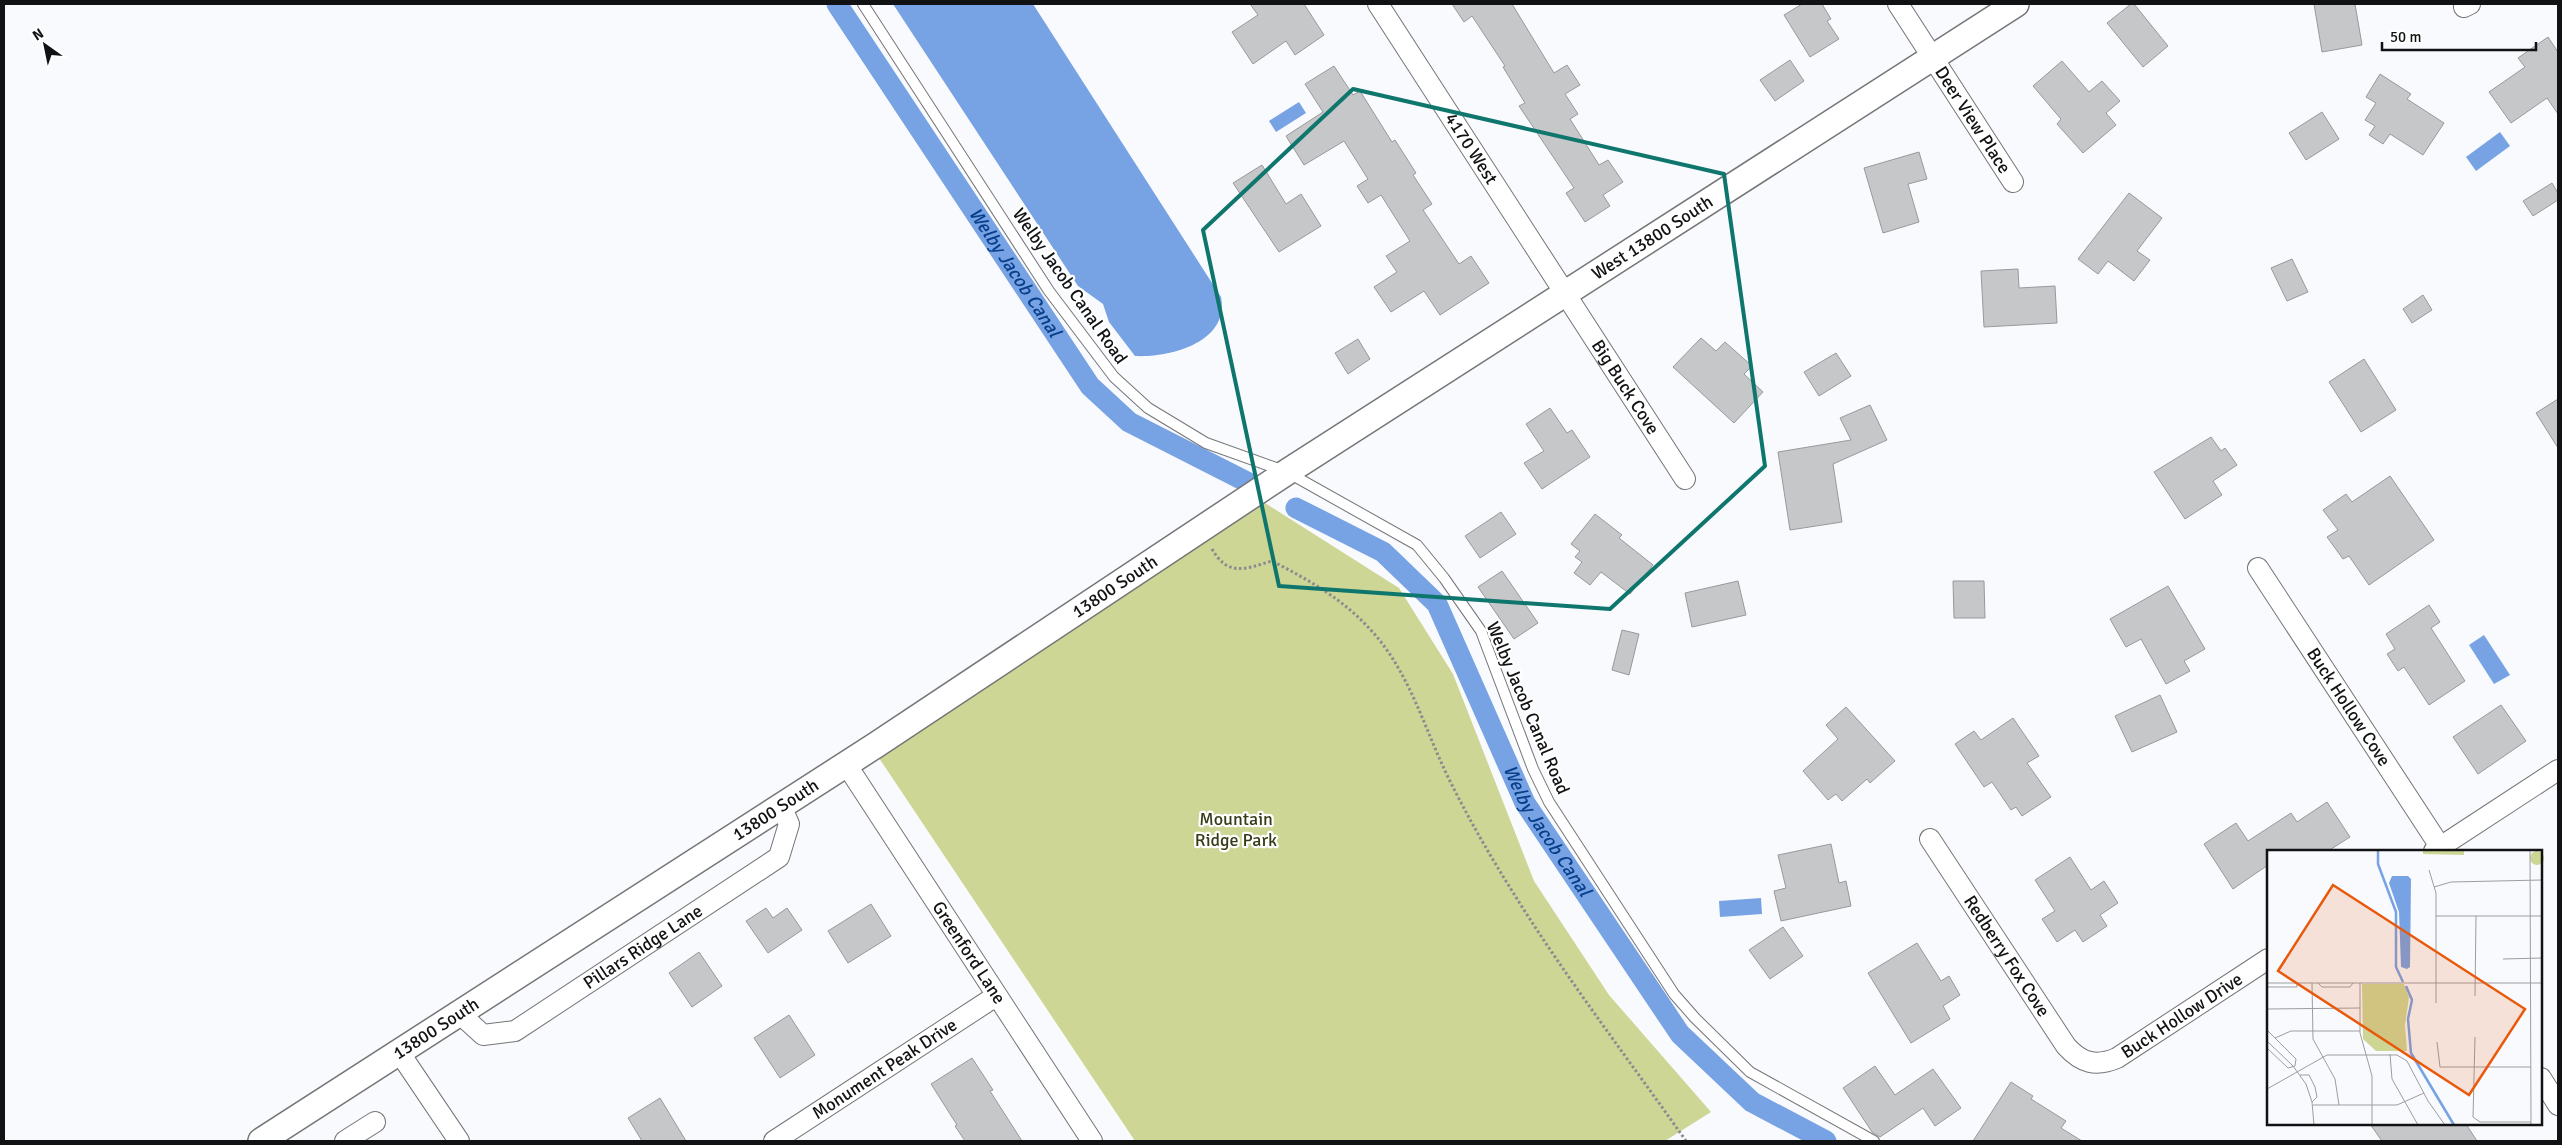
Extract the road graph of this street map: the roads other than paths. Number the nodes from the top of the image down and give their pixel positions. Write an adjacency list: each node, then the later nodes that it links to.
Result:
1 (863, 4): 8 (lane, Welby Jacob Canal Road)
2 (1378, 4): 7 (street, 4170 West)
3 (1898, 4): 5 (street, Deer View Place)
4 (2016, 4): 5 (street, West 13800 South)
5 (1932, 58): 6 (street, Deer View Place); 7 (street, West 13800 South)
6 (2013, 182)
7 (1566, 294): 8 (street, West 13800 South); 9 (street, Big Buck Cove)
8 (1287, 472): 11 (street, 13800 South); 29 (lane, Welby Jacob Canal Road)
9 (1686, 479)
10 (2258, 568): 15 (street, Buck Hollow Cove)
11 (846, 764): 13 (street, 13800 South); 17 (street, Greenford Lane)
12 (2558, 770): 15 (street)
13 (780, 806): 18 (street, 13800 South); 18 (street, Pillars Ridge Lane)
14 (1930, 839): 20 (street, Redberry Fox Cove)
15 (2439, 850)
16 (2267, 960): 20 (street, Buck Hollow Drive)
17 (996, 996): 27 (street, Monument Peak Drive); 28 (street, Greenford Lane)
18 (459, 1013): 19 (street, 13800 South)
19 (399, 1052): 24 (street, 13800 South); 26 (street)
20 (2092, 1063)
21 (2542, 1080): 22 (street)
22 (2558, 1105)
23 (374, 1122): 25 (street)
24 (260, 1141)
25 (344, 1141)
26 (459, 1141)
27 (774, 1141)
28 (1092, 1141)
29 (1874, 1141)

